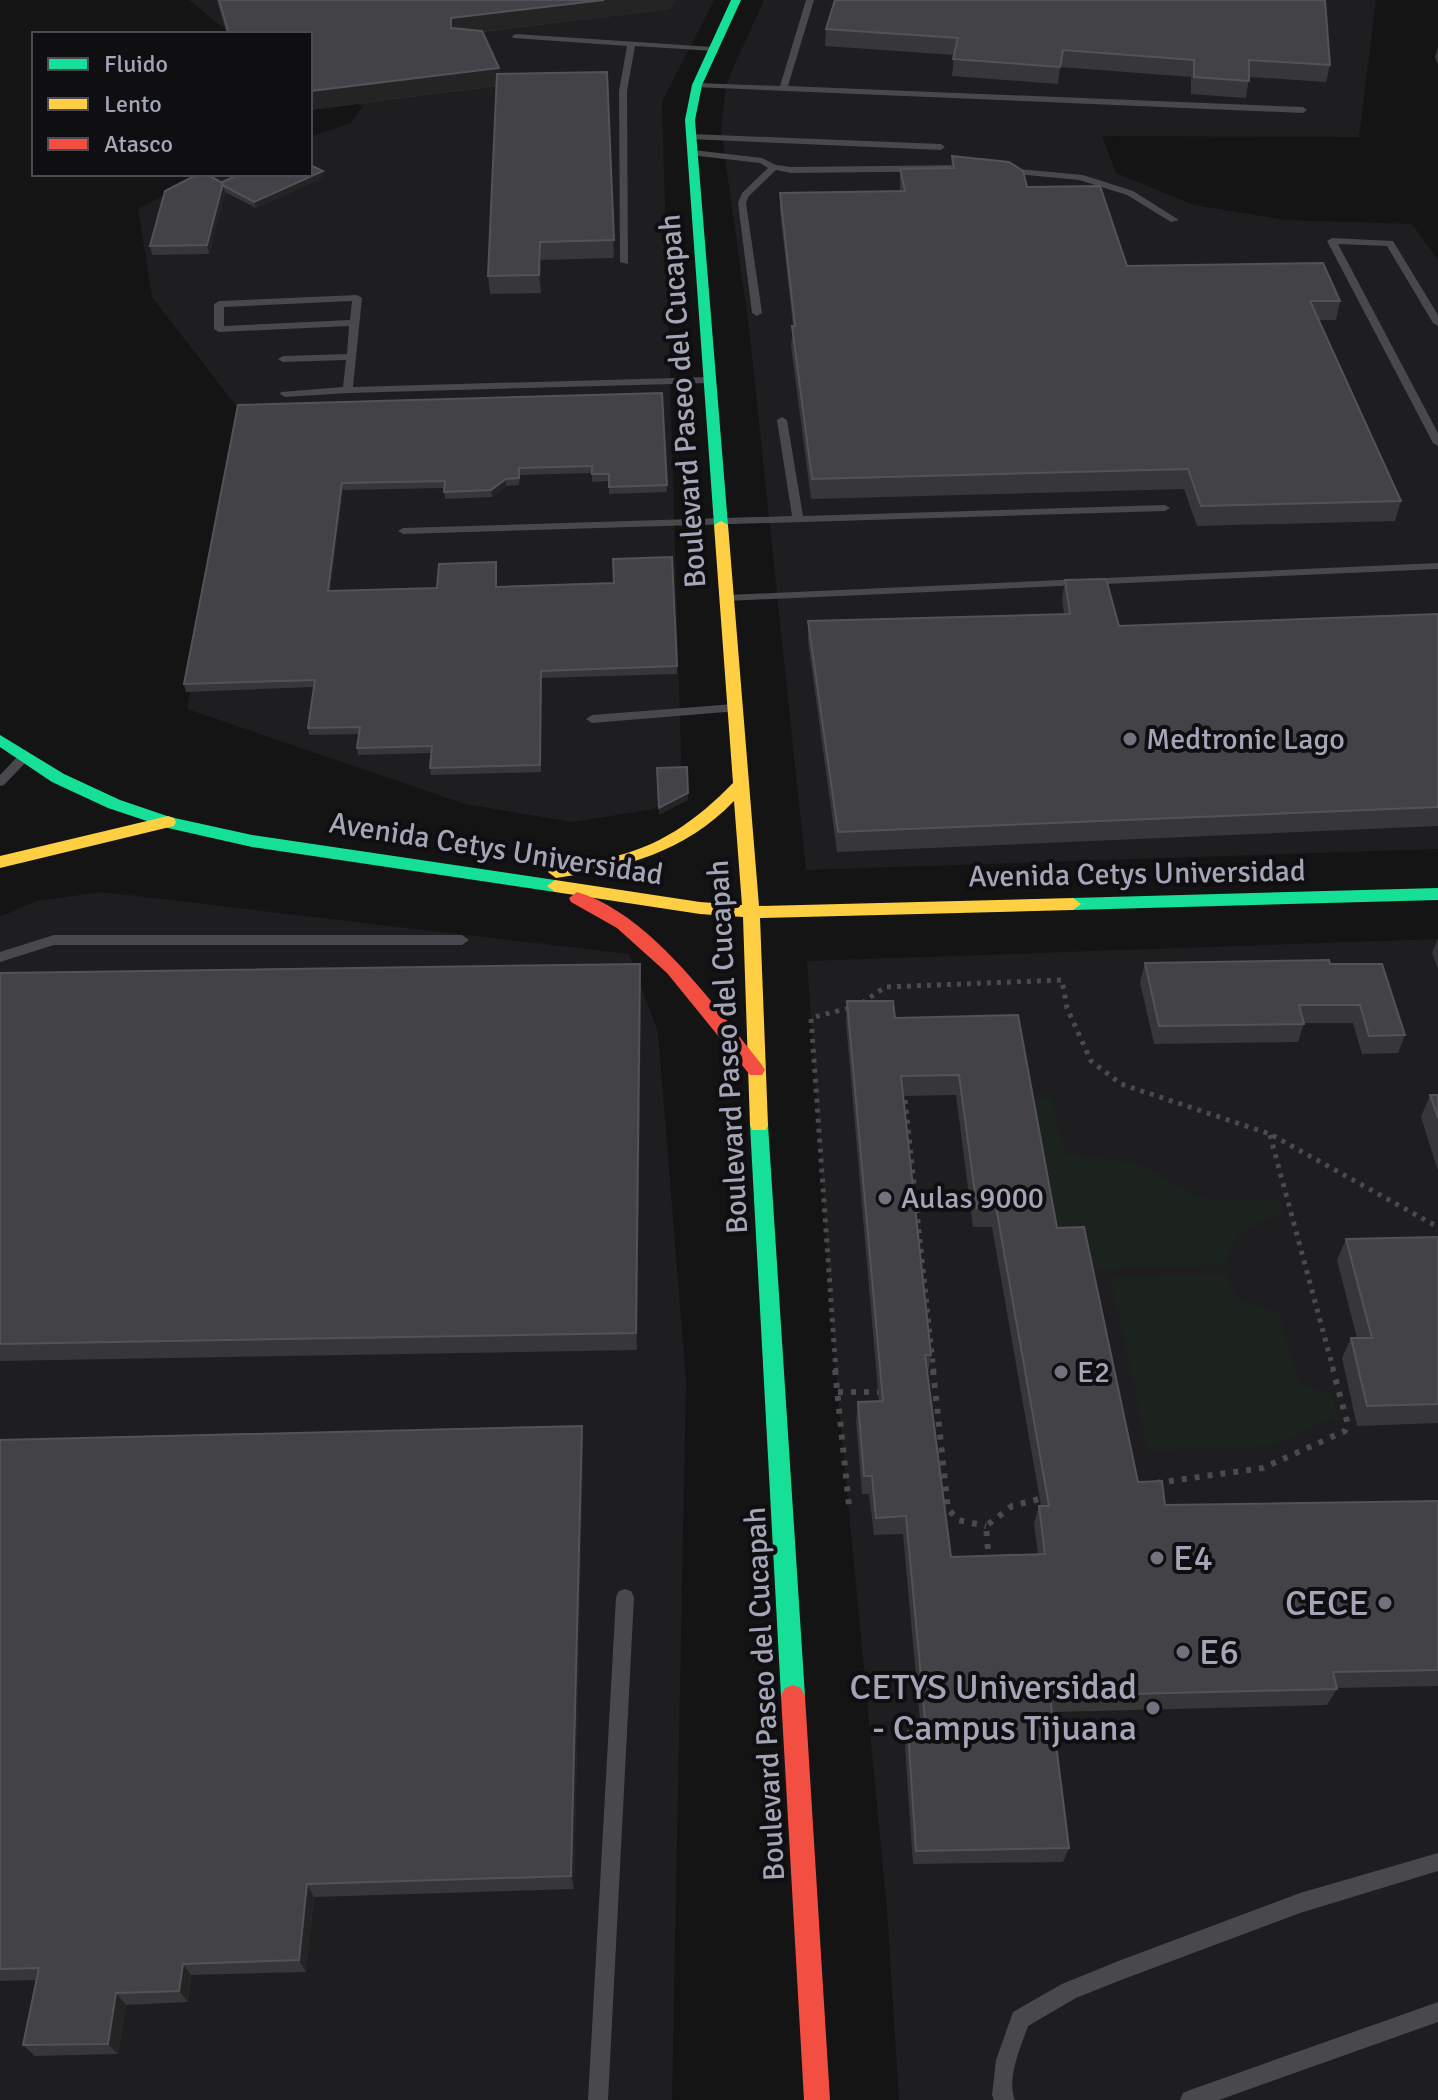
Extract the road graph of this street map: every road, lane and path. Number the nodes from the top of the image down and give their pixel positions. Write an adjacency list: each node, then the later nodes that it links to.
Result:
1 (736, 0): 5 (main road, Boulevard Paseo del Cucapah)
2 (810, 0): 7 (lane)
3 (516, 36): 4 (lane)
4 (631, 44): 5 (lane); 15 (lane)
5 (713, 49): 6 (main road, Boulevard Paseo del Cucapah)
6 (697, 85): 7 (lane); 9 (main road, Boulevard Paseo del Cucapah)
7 (783, 88): 8 (lane)
8 (1303, 110)
9 (692, 145): 10 (lane); 11 (lane); 21 (main road, Boulevard Paseo del Cucapah)
10 (941, 147)
11 (774, 167): 12 (lane); 16 (lane)
12 (977, 169)
13 (992, 170): 14 (lane)
14 (1174, 220)
15 (625, 262)
16 (757, 313)
17 (354, 323): 17 (lane); 19 (lane)
18 (1438, 323): 25 (lane)
19 (351, 357): 20 (lane); 22 (lane)
20 (283, 359)
21 (710, 380): 22 (lane); 29 (main road, Boulevard Paseo del Cucapah)
22 (348, 390): 23 (lane)
23 (285, 394)
24 (782, 420): 28 (lane)
25 (1433, 422): 26 (lane)
26 (1438, 443)
27 (1165, 508): 28 (lane)
28 (798, 520): 29 (lane)
29 (721, 522): 30 (lane); 32 (main road, Boulevard Paseo del Cucapah)
30 (403, 531)
31 (1438, 566): 32 (lane)
32 (726, 598): 33 (main road, Boulevard Paseo del Cucapah)
33 (735, 708): 34 (lane); 38 (main road, Boulevard Paseo del Cucapah)
34 (592, 719)
35 (0, 740): 36 (main road, Avenida Cetys Universidad)
36 (25, 756): 37 (lane); 39 (main road, Avenida Cetys Universidad)
37 (0, 782)
38 (741, 785): 41 (main road); 44 (main road, Boulevard Paseo del Cucapah)
39 (168, 822): 40 (main road); 41 (main road, Avenida Cetys Universidad)
40 (0, 862)
41 (510, 878): 42 (main road, Avenida Cetys Universidad)
42 (556, 885): 44 (main road, Avenida Cetys Universidad); 47 (main road)
43 (1438, 894): 44 (main road, Avenida Cetys Universidad)
44 (751, 912): 47 (main road, Boulevard Paseo del Cucapah)
45 (462, 940): 46 (lane)
46 (0, 957)
47 (756, 1070): 64 (main road, Boulevard Paseo del Cucapah)
48 (902, 1078): 52 (path)
49 (1270, 1134): 50 (path); 53 (path); 55 (path)
50 (1438, 1227)
51 (921, 1391): 52 (path)
52 (935, 1391): 58 (path)
53 (838, 1392): 54 (path); 57 (path)
54 (894, 1392)
55 (1140, 1485)
56 (1048, 1498): 58 (path)
57 (849, 1506)
58 (986, 1526): 59 (path)
59 (991, 1570)
60 (625, 1597): 63 (lane)
61 (1438, 1862): 65 (lane)
62 (1438, 2012): 66 (lane)
63 (598, 2100)
64 (817, 2100)
65 (1005, 2100)
66 (1190, 2100)

